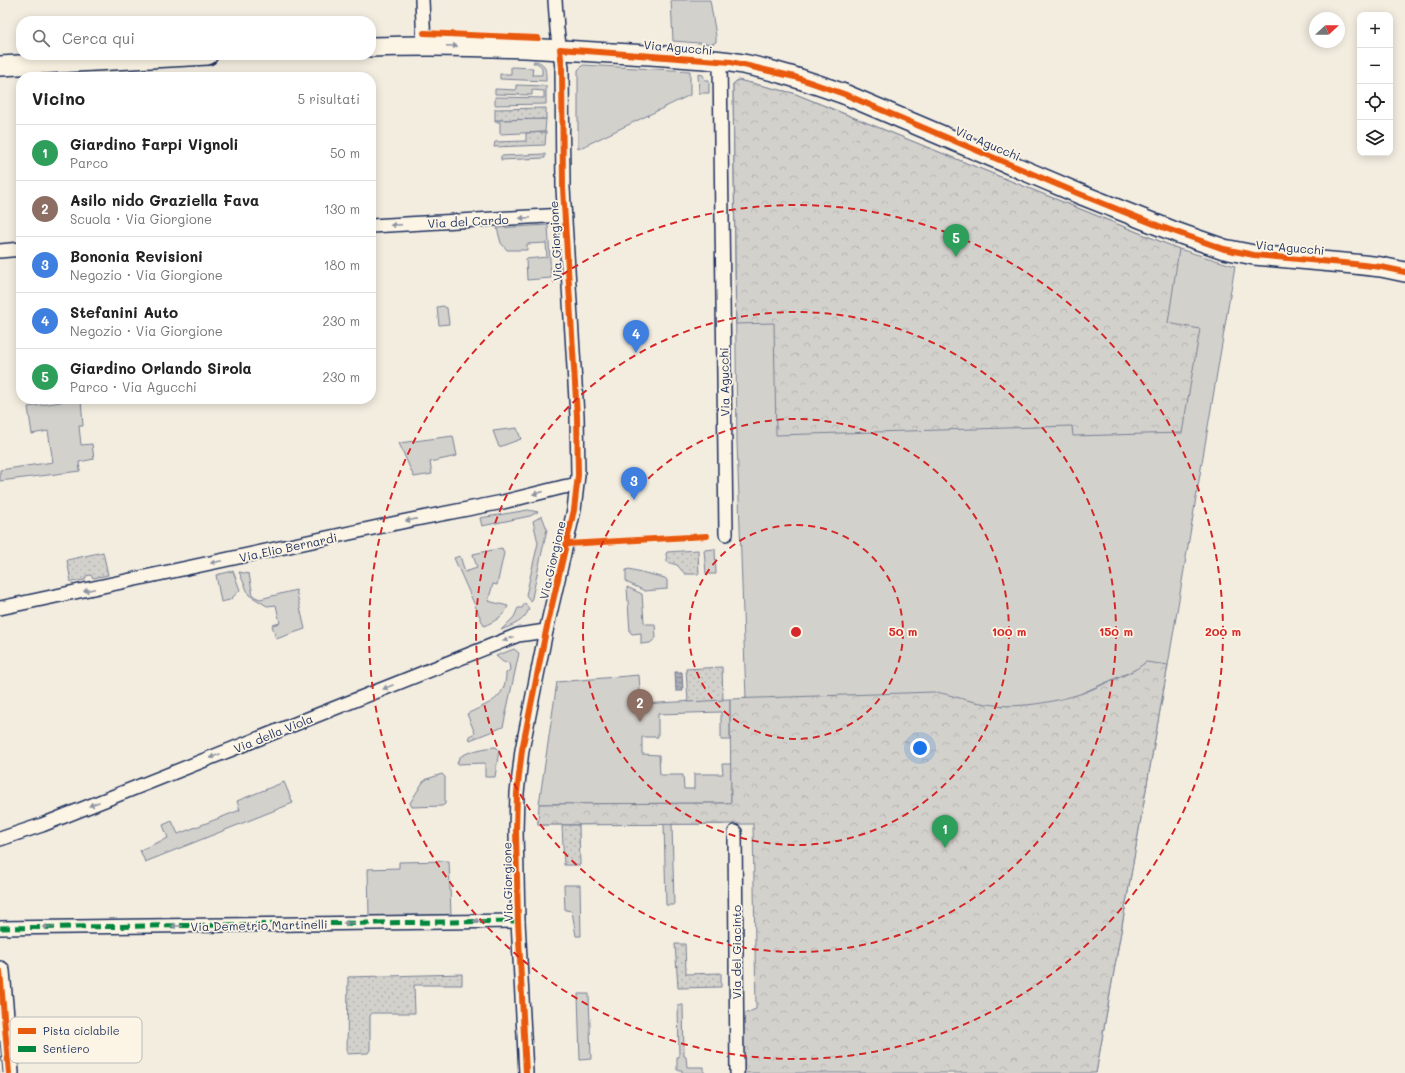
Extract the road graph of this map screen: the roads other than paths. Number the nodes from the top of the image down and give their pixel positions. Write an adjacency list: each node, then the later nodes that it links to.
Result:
1 (422, 0): 3 (street)
2 (555, 0): 5 (street, Via Giorgione)
3 (424, 45): 4 (street, Via Agucchi); 5 (street, Via Agucchi, one-way to 5)
4 (376, 46)
5 (560, 49): 7 (street, Via Agucchi); 9 (street, Via Giorgione)
6 (113, 60): 8 (street)
7 (720, 61): 13 (street, Via Agucchi); 15 (street, Via Agucchi)
8 (0, 66)
9 (564, 215): 10 (street, Via del Cardo, one-way to 10); 14 (street, Via Giorgione)
10 (376, 226)
11 (16, 249): 12 (street)
12 (0, 251)
13 (1405, 272)
14 (576, 485): 16 (street, Via Elio Bernardi, one-way to 16); 17 (street, Via Giorgione)
15 (726, 534)
16 (0, 608)
17 (546, 631): 19 (street, Via della Viola, one-way to 19); 20 (street, Via Giorgione)
18 (736, 832): 25 (street, Via del Giacinto)
19 (0, 839)
20 (518, 921): 21 (street, Via Demetrio Martinelli, one-way to 21); 24 (street, Via Giorgione)
21 (0, 928)
22 (0, 972): 23 (street)
23 (9, 1073)
24 (526, 1073)
25 (737, 1073)

